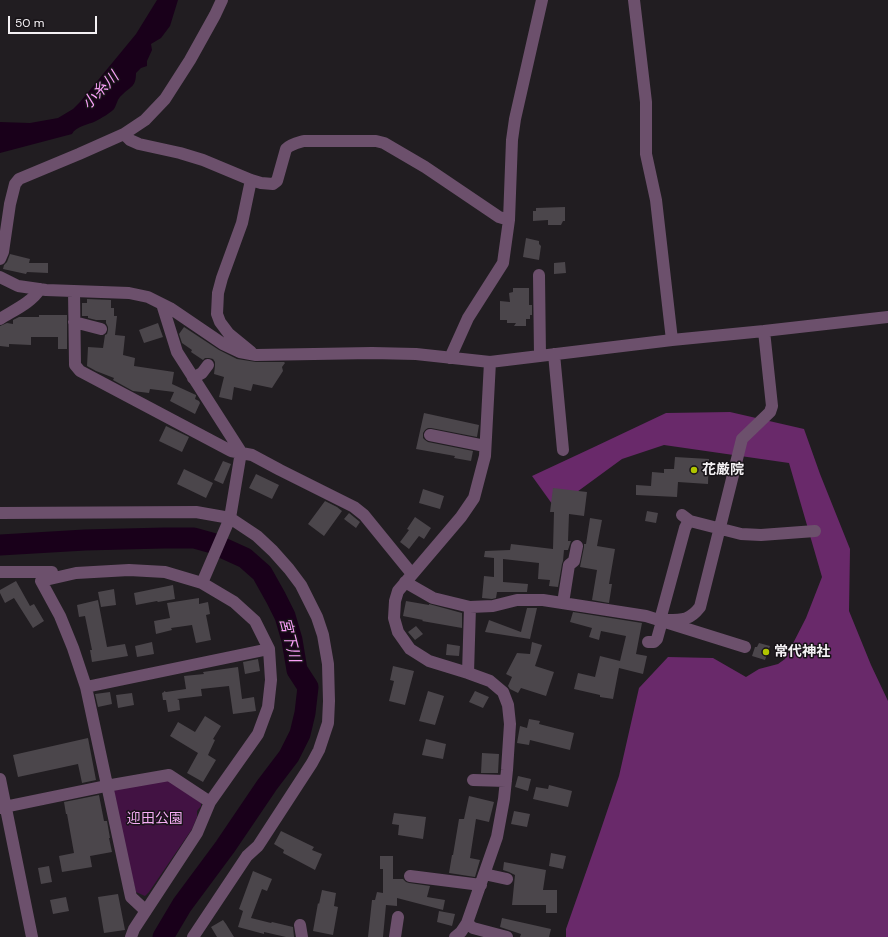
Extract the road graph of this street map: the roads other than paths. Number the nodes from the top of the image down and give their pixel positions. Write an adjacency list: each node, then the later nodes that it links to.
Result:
1 (222, 0): 4 (street)
2 (542, 0): 6 (street)
3 (634, 0): 18 (street)
4 (124, 134): 5 (street); 7 (street)
5 (251, 180): 6 (street); 20 (street)
6 (509, 220): 22 (street)
7 (0, 259)
8 (539, 275): 21 (street)
9 (0, 277): 10 (street)
10 (40, 289): 11 (street); 14 (street)
11 (74, 291): 12 (street); 15 (street)
12 (162, 304): 20 (street); 25 (street)
13 (888, 317): 17 (street)
14 (0, 319)
15 (74, 322): 16 (street); 29 (street)
16 (101, 329)
17 (764, 331): 18 (street); 32 (street)
18 (672, 340): 19 (street)
19 (554, 354): 21 (street); 28 (street)
20 (256, 355): 22 (street)
21 (540, 356): 23 (street)
22 (450, 358): 23 (street)
23 (490, 362): 27 (street)
24 (208, 365): 25 (street)
25 (193, 378): 29 (street)
26 (430, 435): 27 (street)
27 (485, 446): 37 (street)
28 (563, 450)
29 (241, 452): 31 (street); 37 (street)
30 (0, 514): 31 (street)
31 (230, 519): 38 (street); 61 (street)
32 (720, 529): 33 (street); 41 (street); 41 (street)
33 (815, 530)
34 (577, 546): 39 (street)
35 (0, 572): 36 (street)
36 (52, 572)
37 (409, 578): 40 (street); 45 (street)
38 (203, 581): 44 (street); 46 (street)
39 (563, 603): 40 (street); 41 (street)
40 (470, 607): 45 (street)
41 (661, 621): 42 (street); 43 (street)
42 (648, 642)
43 (745, 647)
44 (269, 649): 46 (street); 51 (street)
45 (468, 672): 49 (street)
46 (86, 687): 50 (street)
47 (0, 779): 52 (street)
48 (473, 780): 49 (street)
49 (506, 781): 55 (street)
50 (106, 786): 51 (street); 52 (street); 56 (street)
51 (210, 802): 56 (street)
52 (3, 808): 59 (street)
53 (410, 876): 55 (street)
54 (507, 879): 55 (street)
55 (483, 880): 58 (street)
56 (146, 911): 60 (street)
57 (398, 916): 62 (street)
58 (467, 923): 63 (street); 64 (street)
59 (32, 937)
60 (131, 937)
61 (193, 937)
62 (395, 937)
63 (455, 937)
64 (507, 937)

